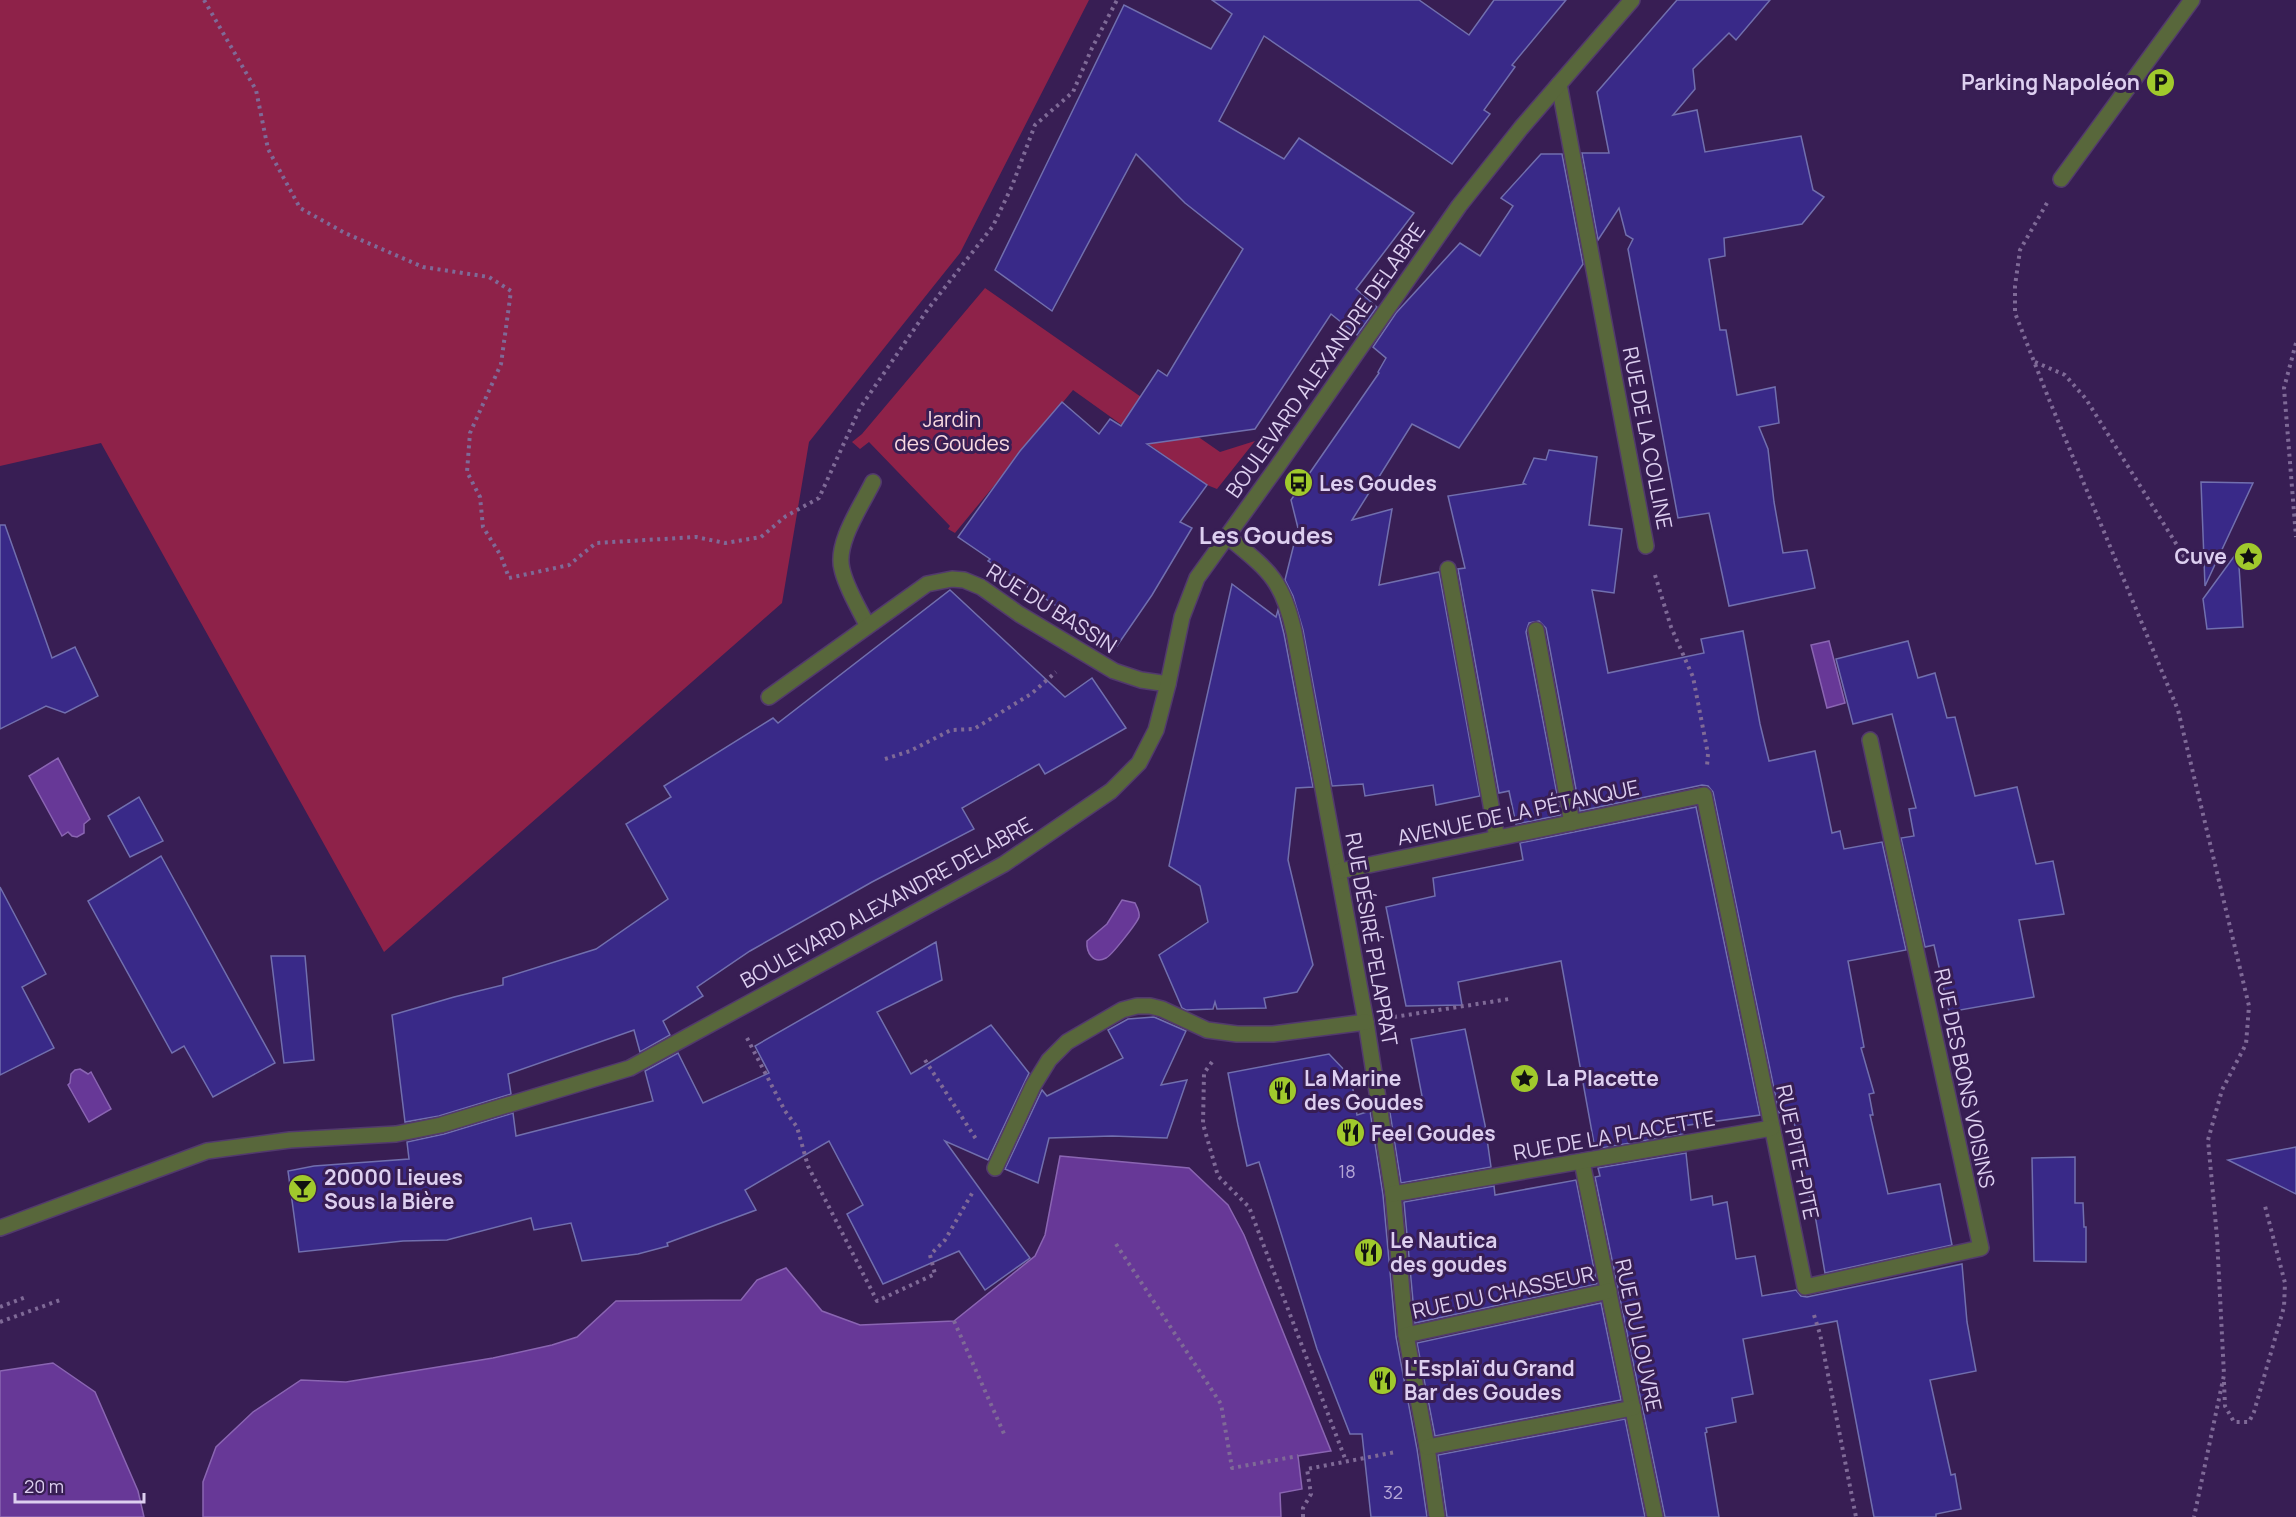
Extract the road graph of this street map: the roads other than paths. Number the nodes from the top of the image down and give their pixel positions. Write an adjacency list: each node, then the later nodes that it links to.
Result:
1 (1632, 0): 3 (street, BOULEVARD ALEXANDRE DELABRE)
2 (2192, 0): 4 (street)
3 (1559, 84): 6 (street, BOULEVARD ALEXANDRE DELABRE); 7 (street, RUE DE LA COLLINE)
4 (2061, 179)
5 (873, 482): 9 (street)
6 (1227, 536): 11 (street, BOULEVARD ALEXANDRE DELABRE); 17 (street, RUE DÉSIRÉ PELAPRAT)
7 (1647, 546)
8 (1448, 569): 16 (street)
9 (867, 625): 11 (street, RUE DU BASSIN); 12 (street, RUE DU BASSIN)
10 (1536, 630): 15 (street)
11 (1168, 684): 23 (street, BOULEVARD ALEXANDRE DELABRE)
12 (769, 697)
13 (1870, 740): 24 (street, RUE DES BONS VOISINS)
14 (1704, 795): 15 (street, AVENUE DE LA PÉTANQUE); 19 (street, RUE PITE-PITE)
15 (1572, 823): 16 (street, AVENUE DE LA PÉTANQUE)
16 (1497, 838): 17 (street, AVENUE DE LA PÉTANQUE)
17 (1340, 871): 18 (street, RUE DÉSIRÉ PELAPRAT)
18 (1366, 1022): 21 (street); 22 (street, RUE DÉSIRÉ PELAPRAT)
19 (1772, 1128): 20 (street, RUE DE LA PLACETTE); 24 (street, RUE PITE-PITE)
20 (1582, 1162): 22 (street, RUE DE LA PLACETTE); 25 (street, RUE DU LOUVRE)
21 (995, 1168)
22 (1393, 1194): 26 (street, RUE DÉSIRÉ PELAPRAT)
23 (0, 1228)
24 (1804, 1287)
25 (1609, 1291): 26 (street, RUE DU CHASSEUR); 27 (street, RUE DU LOUVRE)
26 (1406, 1335): 28 (street, RUE DÉSIRÉ PELAPRAT)
27 (1633, 1408): 28 (street); 30 (street, RUE DU LOUVRE)
28 (1427, 1447): 29 (street, RUE DÉSIRÉ PELAPRAT)
29 (1437, 1517)
30 (1655, 1517)

